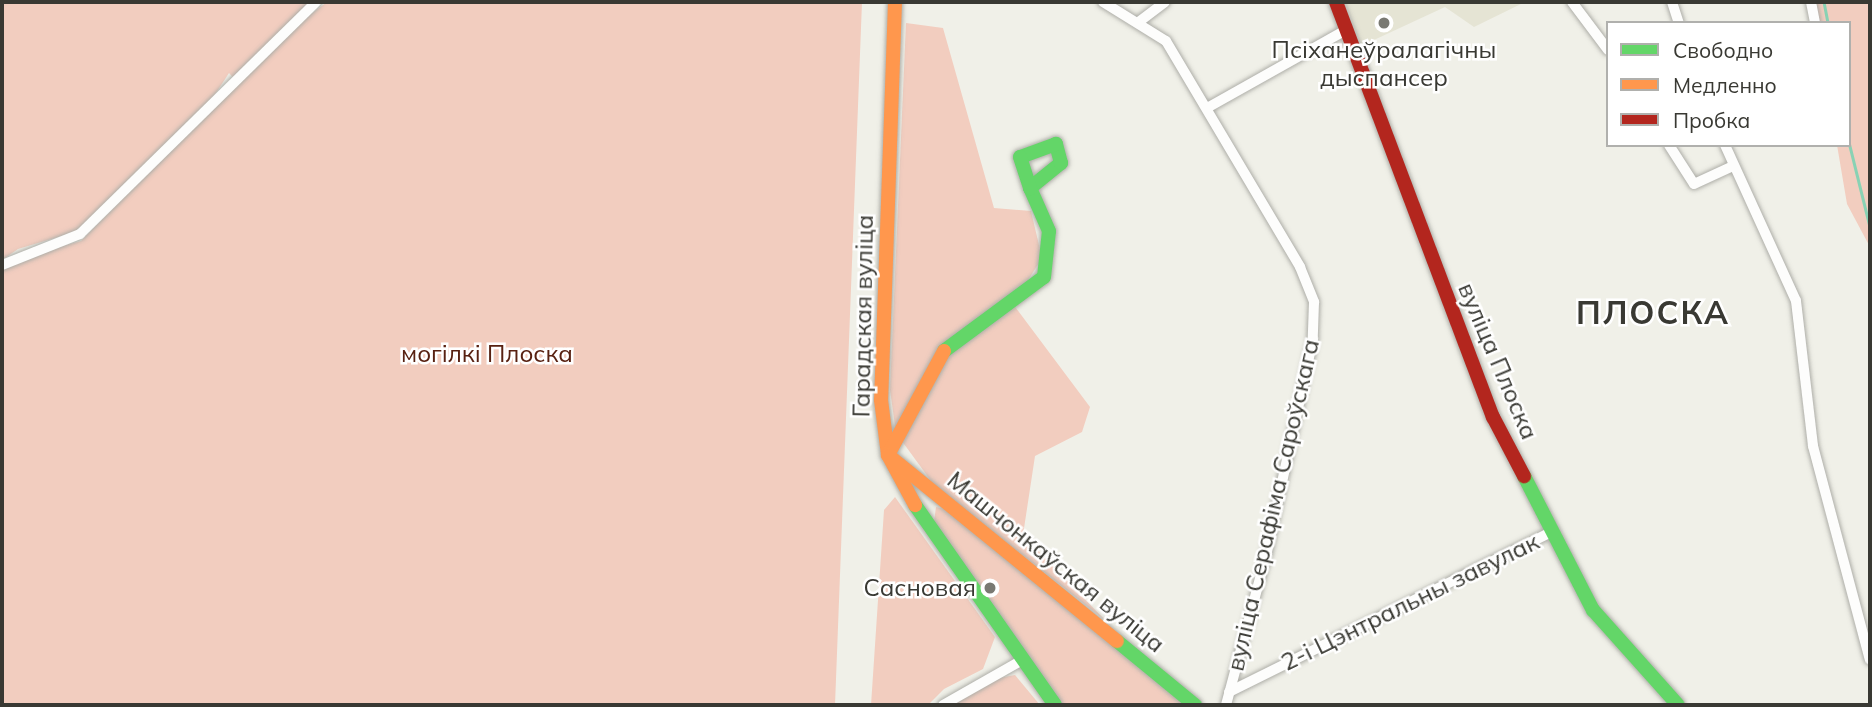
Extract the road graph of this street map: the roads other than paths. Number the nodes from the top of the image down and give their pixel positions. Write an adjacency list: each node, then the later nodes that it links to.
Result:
1 (316, 2): 19 (street)
2 (895, 2): 20 (street, Гарадская вуліца)
3 (1102, 2): 9 (street, вуліца Серафіма Сароўскага)
4 (1165, 2): 9 (street)
5 (1336, 2): 12 (street, вуліца Плоска)
6 (1572, 2): 13 (street)
7 (1672, 2): 10 (street)
8 (1811, 2): 11 (street)
9 (1140, 21): 14 (street, вуліца Серафіма Сароўскага)
10 (1678, 21)
11 (1815, 21)
12 (1346, 30): 14 (street); 21 (street, вуліца Плоска)
13 (1606, 47)
14 (1207, 108): 24 (street, вуліца Серафіма Сароўскага)
15 (1670, 147): 17 (street)
16 (1726, 147): 17 (street)
17 (1733, 166): 23 (street)
18 (1030, 188): 20 (street)
19 (2, 265)
20 (888, 455): 22 (street, Гарадская вуліца); 27 (street, Машчонкаўская вуліца)
21 (1553, 531): 24 (street, 2-і Цэнтральны завулак); 29 (street, вуліца Плоска)
22 (1024, 659): 25 (street); 26 (street, Гарадская вуліца)
23 (1870, 660)
24 (1229, 692): 28 (street, вуліца Серафіма Сароўскага)
25 (943, 705)
26 (1055, 705)
27 (1195, 705)
28 (1226, 705)
29 (1678, 705)

